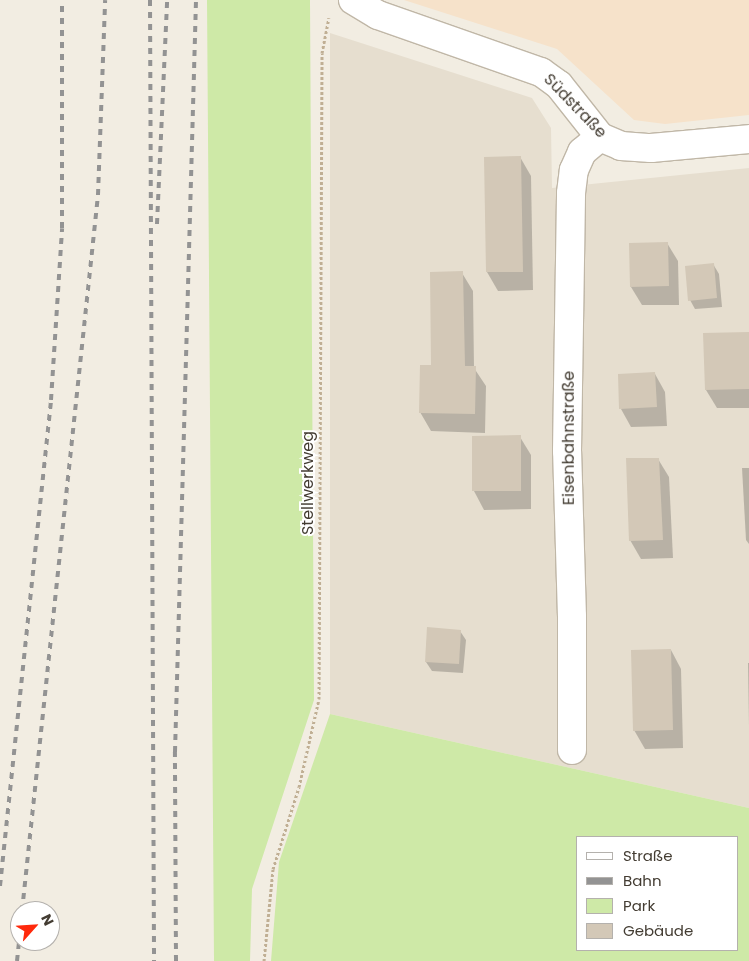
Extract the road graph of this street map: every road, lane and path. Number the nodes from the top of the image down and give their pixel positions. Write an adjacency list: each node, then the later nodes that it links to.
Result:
1 (342, 4): 2 (street, Südstraße); 5 (path, Stellwerkweg)
2 (600, 137): 3 (street, Südstraße); 4 (street, Eisenbahnstraße)
3 (749, 139)
4 (572, 750)
5 (264, 961)

